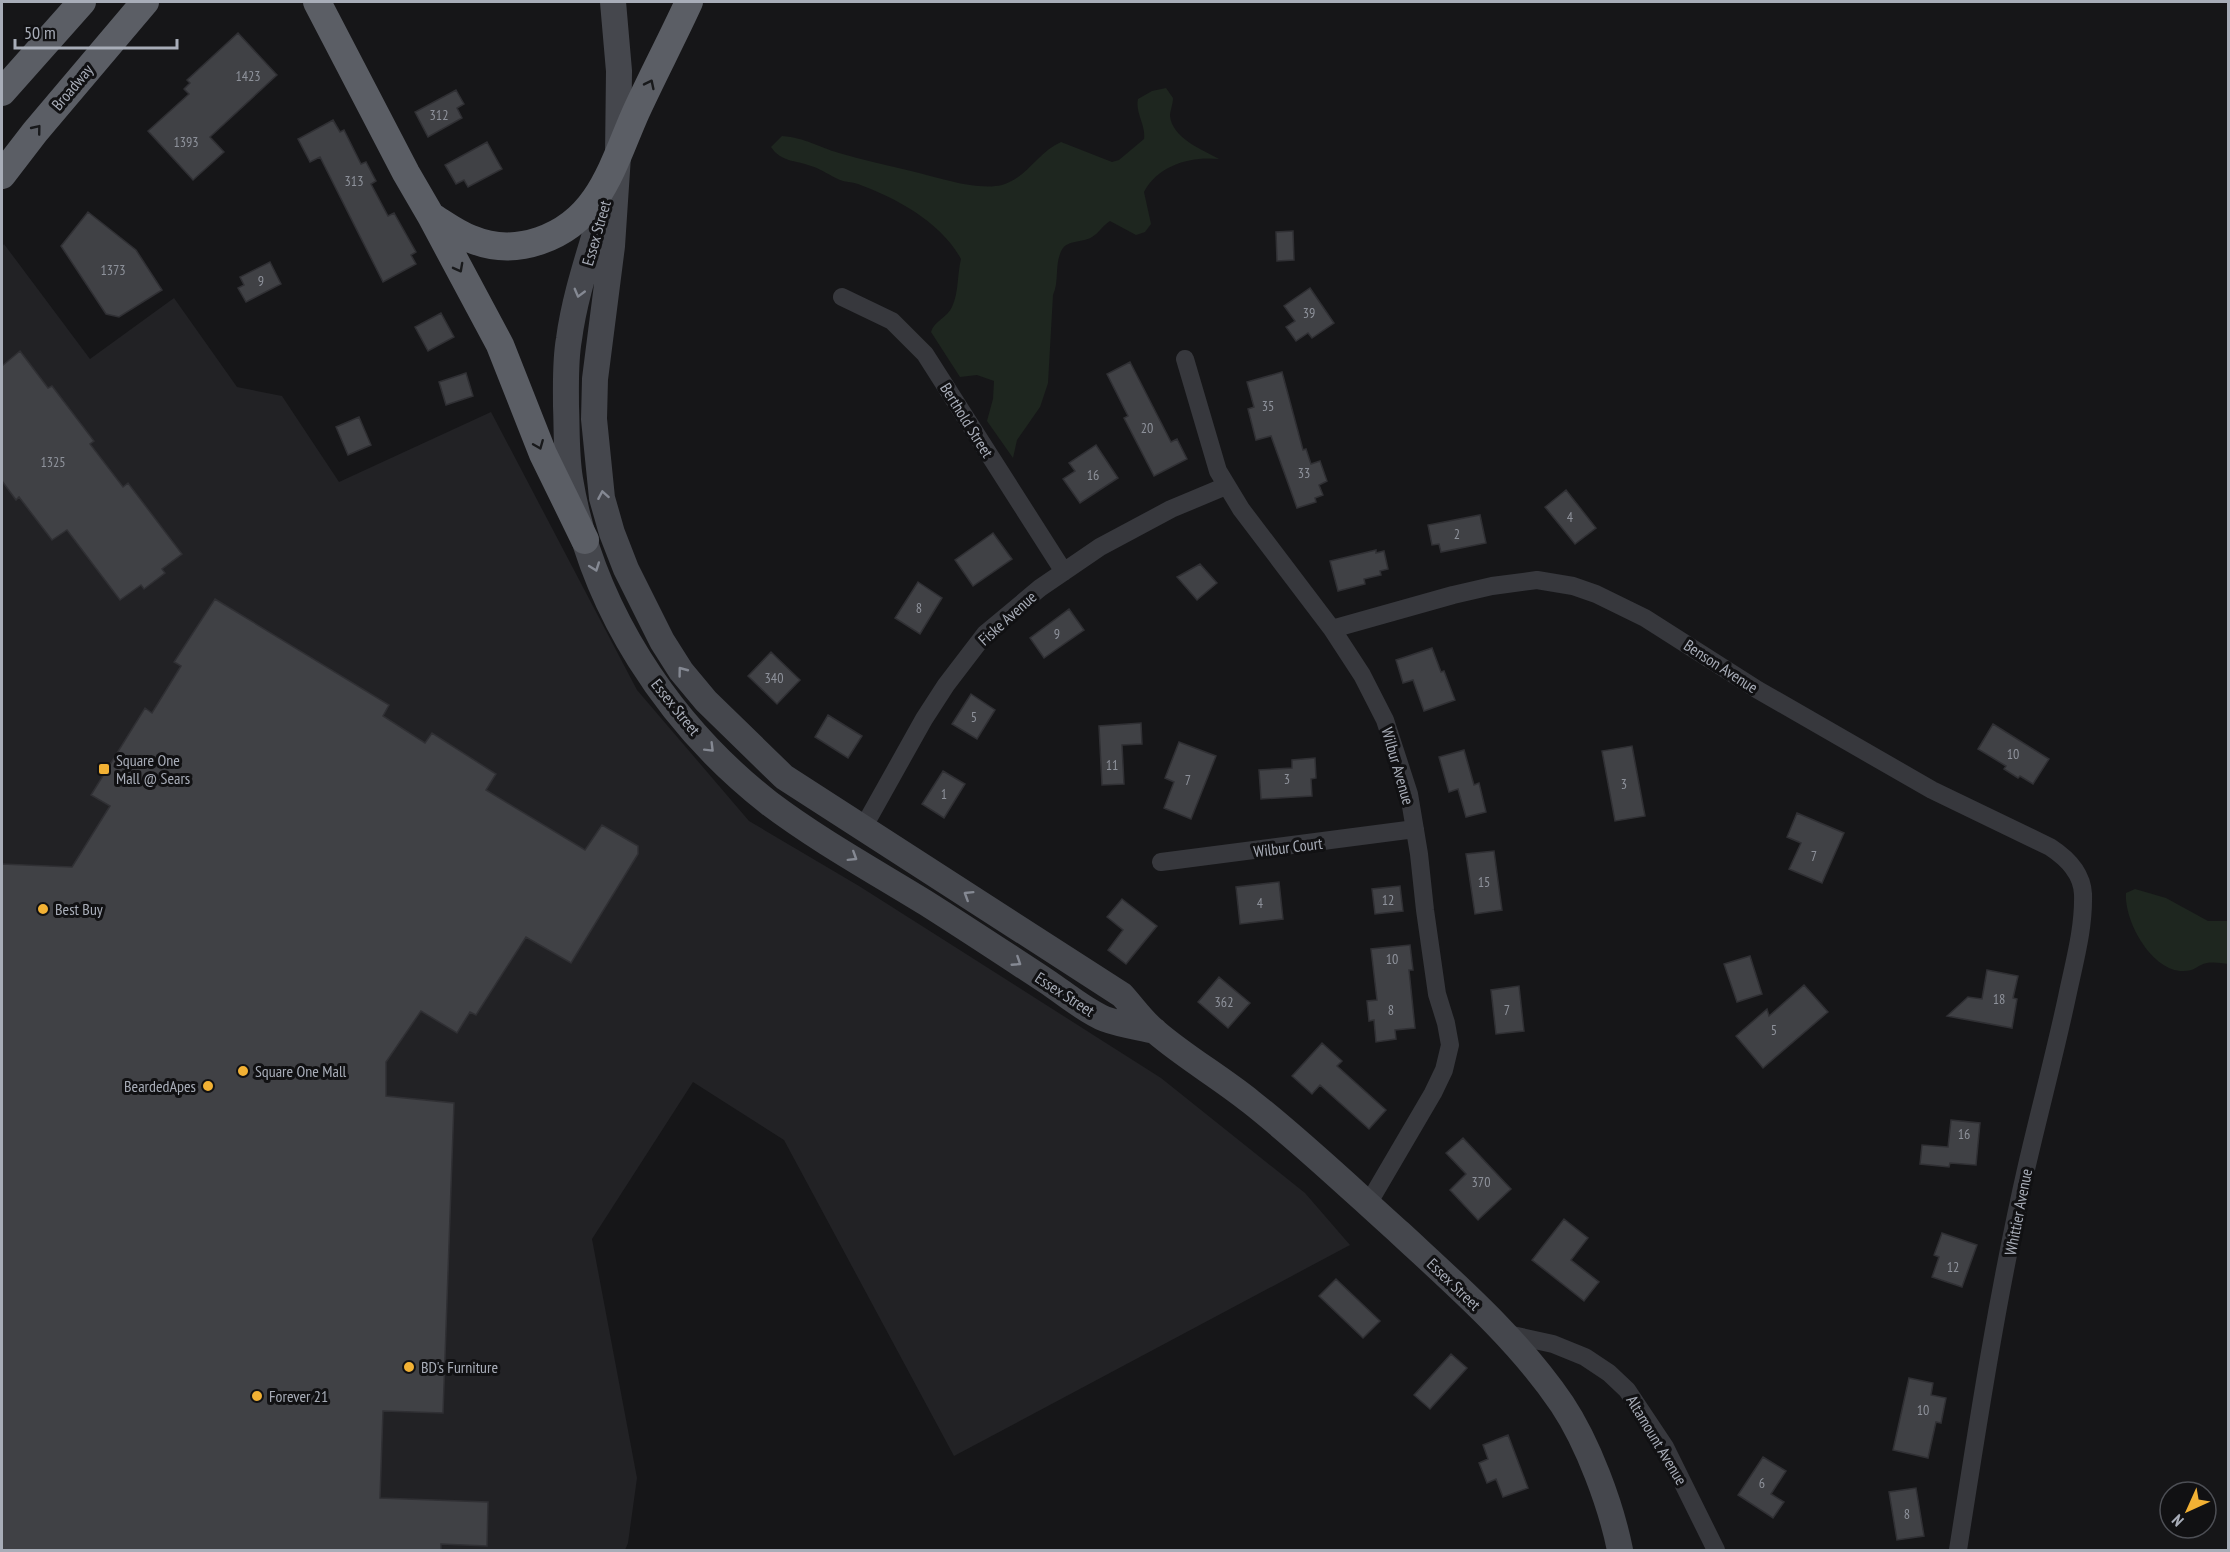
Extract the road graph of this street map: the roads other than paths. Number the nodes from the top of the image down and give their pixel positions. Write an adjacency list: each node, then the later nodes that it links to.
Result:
1 (82, 2): 6 (highway)
2 (145, 2): 8 (highway, Broadway, one-way to 2)
3 (317, 2): 9 (highway)
4 (613, 2): 7 (main road, Essex Street)
5 (689, 2): 7 (highway, one-way to 5)
6 (2, 92)
7 (618, 156): 9 (highway); 13 (main road, Essex Street, one-way to 13); 16 (main road, Essex Street, one-way to 7)
8 (2, 175)
9 (431, 216): 13 (highway, one-way to 13)
10 (842, 297): 14 (street, Berthold Street)
11 (1185, 359): 12 (street, Wilbur Avenue)
12 (1226, 486): 14 (street, Fiske Avenue); 15 (street, Wilbur Avenue)
13 (585, 540): 20 (main road, Essex Street, one-way to 20)
14 (1064, 572): 16 (street, Fiske Avenue)
15 (1332, 629): 17 (street, Wilbur Avenue); 19 (street, Benson Avenue)
16 (863, 828): 20 (main road, Essex Street, one-way to 16)
17 (1415, 830): 18 (street, Wilbur Court); 21 (street, Wilbur Avenue)
18 (1161, 862)
19 (2079, 876): 25 (street, Whittier Avenue)
20 (1155, 1031): 21 (main road, Essex Street)
21 (1368, 1204): 22 (main road, Essex Street)
22 (1503, 1333): 23 (main road, Essex Street); 24 (street, Altamount Avenue)
23 (1620, 1551)
24 (1716, 1551)
25 (1958, 1551)

